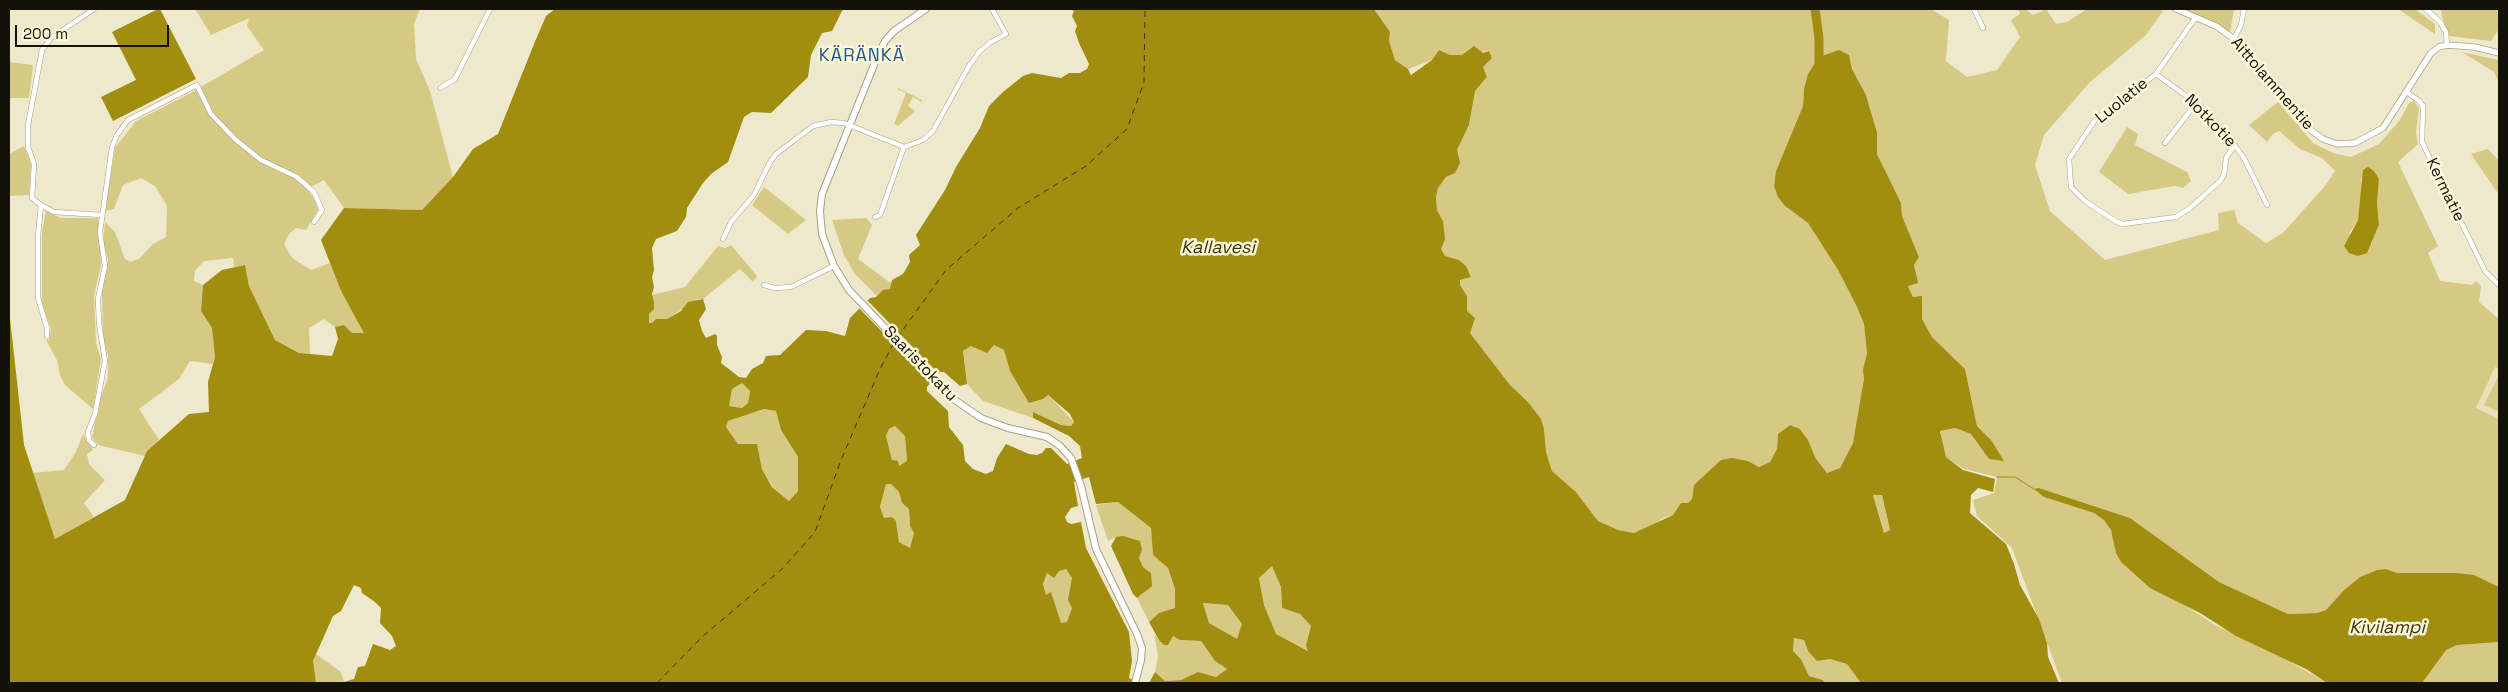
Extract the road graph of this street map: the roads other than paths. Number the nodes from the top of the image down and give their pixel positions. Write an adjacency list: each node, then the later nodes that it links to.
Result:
1 (94, 9): 22 (street)
2 (490, 9): 15 (street)
3 (926, 9): 18 (main road, Saaristokatu)
4 (992, 9): 21 (street)
5 (1974, 9): 10 (street)
6 (2176, 9): 9 (street, Aittolammentie)
7 (2244, 9): 11 (street)
8 (2426, 9): 12 (street)
9 (2196, 17): 11 (street, Aittolammentie); 14 (street, Luolatie)
10 (1983, 28)
11 (2234, 39): 16 (street, Aittolammentie)
12 (2447, 45): 13 (street); 16 (street, Aittolammentie)
13 (2499, 53)
14 (2156, 74): 17 (street, Notkotie); 20 (street, Luolatie)
15 (440, 88)
16 (2407, 92): 30 (street, Kermatie)
17 (2196, 103): 19 (street); 20 (street, Notkotie)
18 (850, 126): 21 (street); 27 (street); 28 (main road, Saaristokatu)
19 (2165, 143)
20 (2235, 145): 23 (street, Notkotie)
21 (904, 147): 25 (street)
22 (42, 205): 24 (street); 31 (street)
23 (2267, 205)
24 (102, 215): 26 (street); 32 (street)
25 (875, 217)
26 (314, 222)
27 (723, 239)
28 (834, 266): 29 (street); 33 (main road, Saaristokatu)
29 (764, 285)
30 (2499, 285)
31 (47, 336)
32 (94, 445)
33 (1135, 683)

